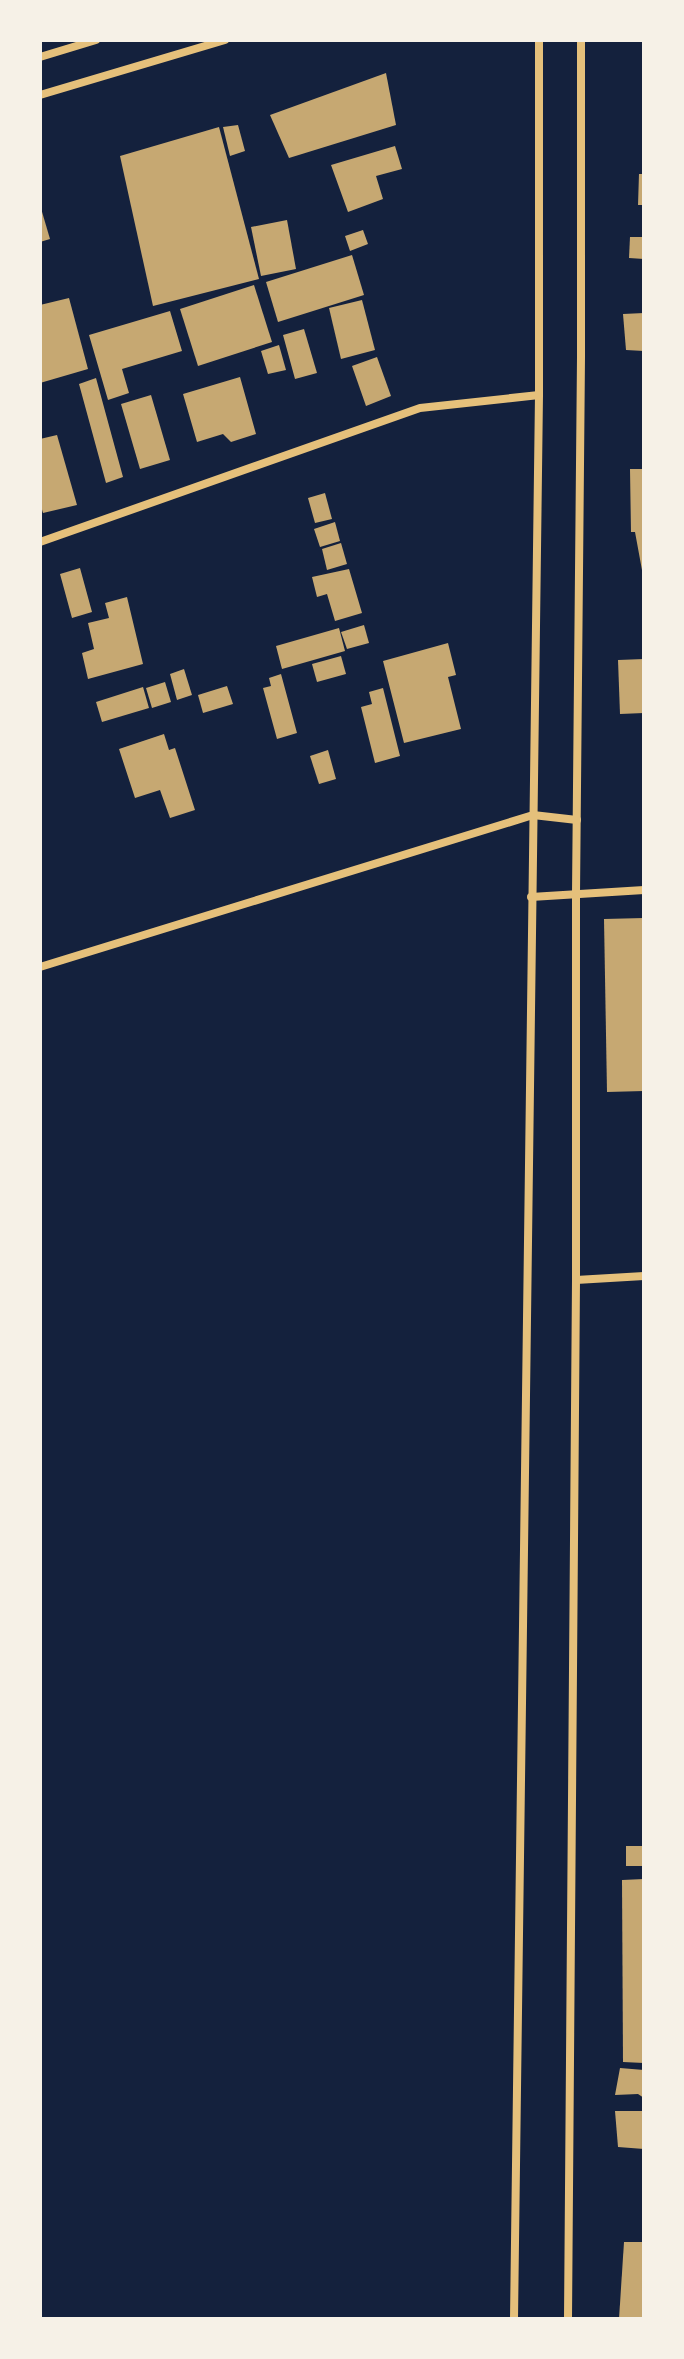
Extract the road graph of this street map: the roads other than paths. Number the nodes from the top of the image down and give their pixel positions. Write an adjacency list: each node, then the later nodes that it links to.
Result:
1 (96, 40): 5 (street)
2 (225, 40): 6 (street)
3 (539, 40): 7 (street)
4 (581, 40): 10 (street)
5 (40, 57)
6 (40, 95)
7 (539, 395): 8 (street); 9 (street)
8 (40, 542)
9 (533, 815): 10 (street); 13 (street); 14 (street)
10 (577, 820): 12 (street)
11 (644, 890): 12 (street)
12 (576, 894): 13 (street); 16 (street)
13 (531, 897): 17 (street)
14 (40, 967)
15 (644, 1276): 16 (street)
16 (576, 1280): 18 (street)
17 (514, 2319)
18 (568, 2319)

